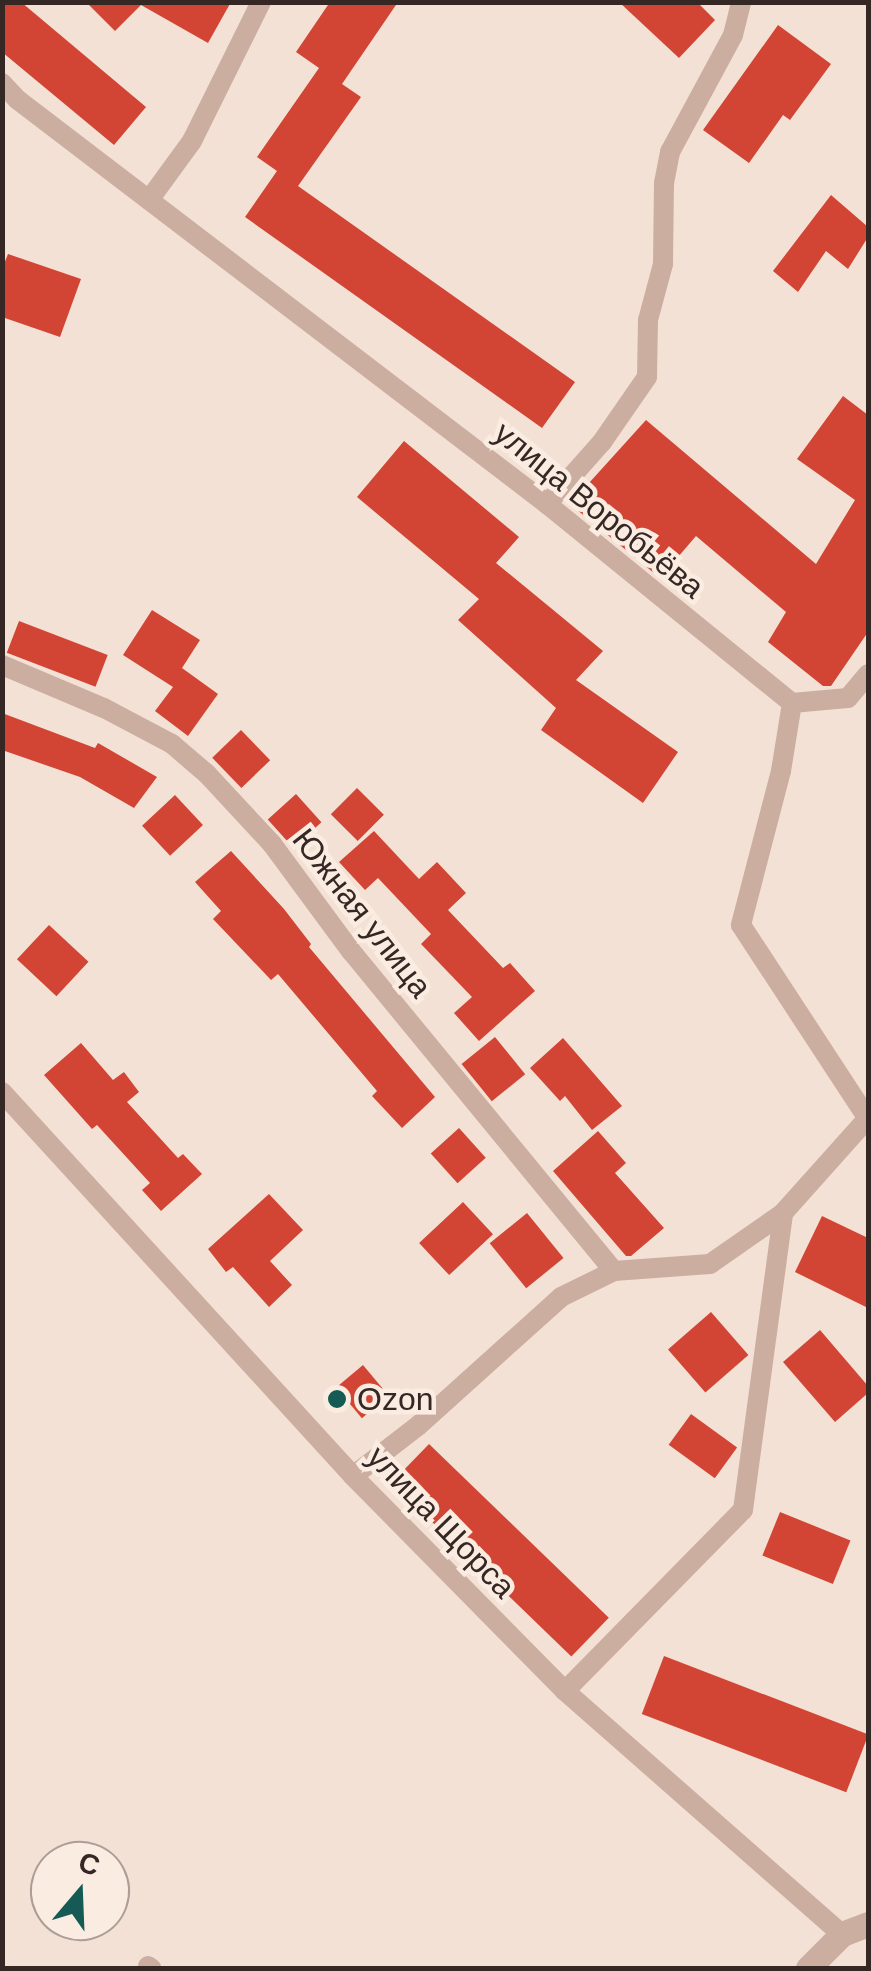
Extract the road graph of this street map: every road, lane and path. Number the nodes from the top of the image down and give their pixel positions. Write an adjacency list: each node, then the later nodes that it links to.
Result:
1 (261, 2): 4 (street)
2 (741, 2): 5 (street)
3 (2, 83): 4 (street, улица Воробьёва)
4 (149, 200): 5 (street, улица Воробьёва)
5 (547, 504): 8 (street, улица Воробьёва)
6 (2, 665): 12 (street, Южная улица)
7 (868, 674): 8 (street)
8 (792, 703): 10 (street)
9 (2, 1092): 13 (street, улица Щорса)
10 (868, 1119): 11 (street)
11 (783, 1213): 12 (street); 14 (street)
12 (614, 1271): 13 (street)
13 (353, 1476): 14 (street, улица Щорса)
14 (565, 1691): 16 (street, улица Щорса)
15 (868, 1924): 16 (street)
16 (842, 1934): 17 (street); 18 (street)
17 (808, 1968)
18 (822, 1968)

